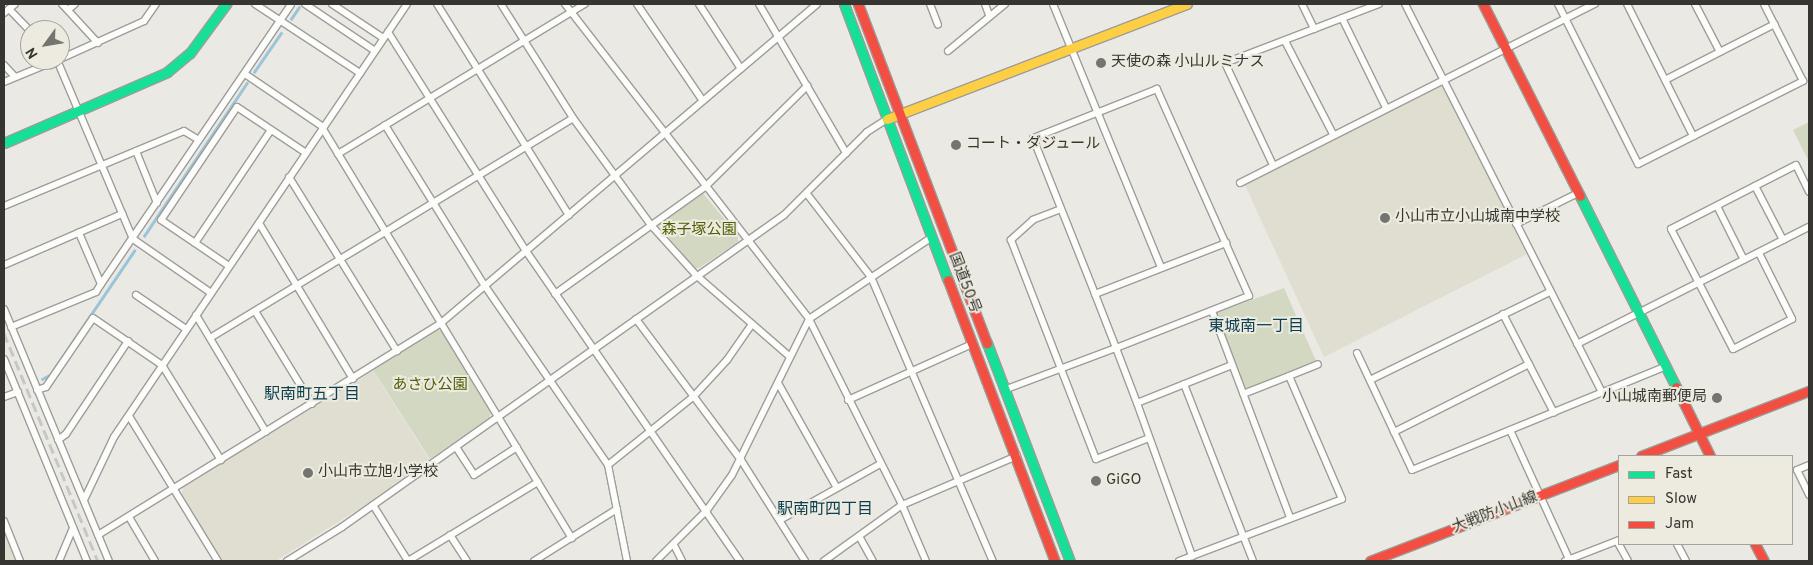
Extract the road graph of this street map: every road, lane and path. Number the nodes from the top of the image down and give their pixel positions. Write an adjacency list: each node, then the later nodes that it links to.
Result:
1 (15, 4): 36 (street)
2 (62, 4): 35 (street)
3 (75, 4): 35 (street)
4 (156, 4): 51 (street)
5 (226, 4): 73 (main road)
6 (255, 4): 41 (street)
7 (291, 4): 41 (street)
8 (305, 4): 54 (street)
9 (332, 4): 48 (street)
10 (407, 4): 46 (street)
11 (437, 4): 59 (street)
12 (501, 4): 49 (street)
13 (565, 4): 37 (street)
14 (585, 4): 37 (street)
15 (637, 4): 71 (street)
16 (699, 4): 60 (street)
17 (759, 4): 47 (street)
18 (817, 4): 47 (street)
19 (844, 4): 77 (main road, 国道50号)
20 (858, 4): 75 (main road, 国道50号)
21 (930, 4): 44 (street)
22 (985, 4): 38 (street)
23 (1005, 4): 38 (street)
24 (1053, 4): 53 (street)
25 (1188, 4): 53 (main road)
26 (1302, 4): 45 (street)
27 (1379, 4): 39 (street)
28 (1405, 4): 66 (street)
29 (1484, 4): 52 (main road)
30 (1558, 4): 40 (street)
31 (1595, 4): 40 (street)
32 (1627, 4): 67 (street)
33 (1695, 4): 56 (street)
34 (1764, 4): 43 (street)
35 (68, 10): 51 (street)
36 (6, 11): 42 (street)
37 (571, 12): 49 (street); 81 (street)
38 (989, 14): 55 (street)
39 (1342, 18): 45 (street); 72 (street)
40 (1565, 19): 52 (street); 83 (street)
41 (280, 20): 63 (street); 64 (street)
42 (20, 23)
43 (1775, 24): 56 (street); 83 (street)
44 (938, 25)
45 (1314, 29): 50 (street)
46 (388, 32): 48 (street); 70 (street)
47 (778, 36): 60 (street); 69 (street)
48 (383, 38): 54 (street)
49 (524, 40): 59 (street); 76 (street)
50 (1285, 41): 82 (street); 91 (street)
51 (98, 44): 57 (street)
52 (1505, 48): 66 (street); 100 (main road)
53 (1071, 49): 74 (street); 75 (main road)
54 (375, 50): 63 (street)
55 (948, 51)
56 (1720, 52): 67 (street)
57 (70, 55)
58 (4, 65): 65 (street)
59 (478, 68): 70 (street); 86 (street)
60 (741, 69): 71 (street)
61 (33, 70): 65 (street)
62 (62, 70): 73 (street)
63 (360, 73): 79 (street)
64 (244, 74): 79 (street); 84 (street)
65 (15, 77): 68 (street)
66 (1443, 80): 72 (street); 110 (street)
67 (1665, 80): 83 (street)
68 (4, 82)
69 (807, 86): 89 (street); 98 (street)
70 (430, 98): 78 (street); 93 (street)
71 (703, 101): 81 (street)
72 (1386, 108): 82 (street)
73 (79, 112): 85 (main road); 92 (street)
74 (1097, 112): 106 (street); 120 (street); 127 (street)
75 (900, 114): 77 (main road); 175 (main road, 国道50号)
76 (572, 118): 86 (street); 94 (street)
77 (887, 119): 89 (street); 115 (main road, 国道50号)
78 (385, 125): 90 (street); 103 (street)
79 (323, 128): 88 (street); 90 (street)
80 (270, 130): 88 (street); 119 (street); 119 (street)
81 (664, 134): 94 (street); 98 (street)
82 (1333, 134): 91 (street)
83 (1693, 136)
84 (199, 140): 87 (street); 102 (street)
85 (4, 143)
86 (526, 146): 93 (street); 108 (street)
87 (136, 151): 92 (street); 102 (street)
88 (306, 153): 95 (street)
89 (846, 153): 101 (street)
90 (338, 154): 113 (street)
91 (1273, 165): 96 (street)
92 (102, 166): 104 (street); 107 (street)
93 (478, 176): 103 (street); 121 (street)
94 (614, 176): 108 (street); 111 (street)
95 (289, 177): 109 (street); 123 (street)
96 (1240, 183)
97 (1755, 186): 99 (street); 105 (street); 117 (street)
98 (705, 187): 111 (street); 118 (street)
99 (1809, 192)
100 (1578, 193): 110 (street); 142 (main road)
101 (807, 194): 118 (street); 129 (street)
102 (157, 203): 116 (street)
103 (433, 204): 113 (street); 133 (street)
104 (4, 206)
105 (1716, 206): 124 (street); 130 (street)
106 (1061, 209): 137 (street); 166 (street)
107 (122, 214): 114 (street); 116 (street)
108 (569, 215): 121 (street)
109 (259, 223): 126 (street); 132 (street)
110 (1516, 224): 134 (street)
111 (651, 226): 128 (street); 136 (street)
112 (1809, 227): 117 (street)
113 (386, 232): 123 (street); 147 (street)
114 (79, 233): 125 (street); 131 (street)
115 (932, 237): 129 (street); 153 (main road, 国道50号)
116 (133, 239): 131 (street); 135 (street)
117 (1783, 240): 122 (street)
118 (747, 241): 128 (street); 146 (street)
119 (195, 243): 126 (street)
120 (1226, 243): 127 (street); 141 (street)
121 (526, 251): 133 (street); 136 (street)
122 (1759, 253): 124 (street); 130 (street)
123 (340, 258): 132 (street); 156 (street)
124 (1744, 260): 130 (street)
125 (4, 264)
126 (229, 266): 135 (street)
127 (1161, 267): 137 (street)
128 (697, 276): 145 (street); 148 (street)
129 (871, 278): 146 (street); 167 (street)
130 (1698, 282): 142 (street)
131 (101, 284): 149 (street)
132 (297, 286): 140 (street); 169 (street)
133 (485, 286): 147 (street); 170 (street)
134 (1550, 292): 143 (street); 154 (street)
135 (211, 293): 144 (street)
136 (555, 294): 157 (street)
137 (1095, 294): 155 (street)
138 (136, 295): 150 (street)
139 (4, 309): 149 (street)
140 (256, 311): 151 (street); 184 (street)
141 (1212, 311): 155 (street); 161 (street)
142 (1638, 313): 154 (street); 165 (main road)
143 (1503, 314): 163 (street); 171 (street)
144 (196, 316): 150 (street); 151 (street)
145 (636, 319): 157 (street); 180 (street)
146 (809, 319): 159 (street); 182 (street)
147 (441, 323): 156 (street); 187 (street)
148 (752, 324): 159 (street); 180 (street)
149 (11, 327): 174 (street)
150 (186, 329): 164 (street)
151 (210, 338): 189 (street)
152 (128, 341): 164 (street); 174 (street); 194 (street)
153 (974, 343): 167 (street); 199 (main road, 国道50号)
154 (1577, 344): 178 (street)
155 (1116, 348): 166 (street); 183 (street)
156 (397, 350): 169 (street)
157 (593, 350): 170 (street); 190 (street)
158 (1357, 353): 171 (street)
159 (789, 356): 172 (street)
160 (4, 359): 177 (street)
161 (1232, 364): 173 (street); 179 (street)
162 (1318, 364): 168 (street)
163 (1529, 364): 185 (street); 191 (street)
164 (162, 366): 186 (street); 200 (street)
165 (1667, 366): 178 (street); 192 (main road)
166 (1061, 368): 175 (street); 193 (street)
167 (911, 373): 182 (street); 207 (street)
168 (1289, 376): 179 (street); 218 (street)
169 (353, 378): 184 (street)
170 (551, 380): 187 (street); 204 (street)
171 (1370, 380): 191 (street)
172 (778, 383): 201 (street); 208 (street)
173 (1184, 384): 183 (street); 225 (street)
174 (37, 390): 194 (street)
175 (1004, 390): 253 (main road, 国道50号)
176 (1809, 390): 192 (main road)
177 (18, 392): 181 (street); 221 (street)
178 (1602, 393): 185 (street)
179 (1243, 394): 218 (street)
180 (694, 396): 190 (street); 201 (street)
181 (4, 397)
182 (848, 400): 202 (street)
183 (1137, 403): 193 (street)
184 (312, 404): 189 (street)
185 (1554, 413): 188 (street)
186 (128, 416): 209 (street); 212 (street)
187 (498, 417): 195 (street); 196 (street)
188 (1510, 430): 191 (street); 210 (street)
189 (266, 432): 200 (street)
190 (650, 432): 204 (street); 216 (street)
191 (1394, 432)
192 (1699, 434): 197 (main road); 198 (main road)
193 (1149, 438): 232 (street)
194 (58, 440): 212 (street)
195 (456, 447): 196 (street); 214 (street)
196 (517, 447): 206 (street)
197 (1644, 455)
198 (1710, 455)
199 (1017, 456): 207 (street); 252 (main road, 国道50号)
200 (221, 460): 209 (street)
201 (741, 460): 216 (street); 220 (street)
202 (880, 464): 208 (street); 213 (street)
203 (1618, 464): 210 (main road, 大戦防小山線)
204 (608, 465): 215 (street)
205 (1809, 465): 211 (street)
206 (538, 482): 223 (street); 226 (street)
207 (958, 482): 213 (street); 251 (street)
208 (837, 488): 220 (street)
209 (173, 489): 217 (street); 238 (street)
210 (1540, 495): 256 (main road, 大戦防小山線); 257 (street)
211 (1809, 495)
212 (84, 500): 222 (street)
213 (902, 505): 224 (street); 250 (street)
214 (373, 506): 239 (street); 240 (street)
215 (617, 509): 226 (street); 243 (street)
216 (707, 510): 228 (street); 246 (street)
217 (129, 517): 222 (street); 237 (street)
218 (1290, 517): 225 (street)
219 (4, 520): 233 (street)
220 (780, 520): 247 (street)
221 (73, 528): 234 (street); 235 (street)
222 (98, 535): 236 (street)
223 (450, 536): 240 (street); 241 (street)
224 (859, 536): 248 (street); 249 (street)
225 (1243, 537): 232 (street); 255 (street)
226 (572, 538): 242 (street)
227 (1618, 541): 257 (street)
228 (674, 545): 244 (street); 245 (street)
229 (1620, 545): 258 (street)
230 (1678, 545): 259 (street)
231 (1756, 545): 260 (main road)
232 (1192, 556): 254 (street)
233 (20, 561)
234 (59, 561)
235 (87, 561)
236 (109, 561)
237 (155, 561)
238 (218, 561)
239 (287, 561)
240 (408, 561)
241 (467, 561)
242 (534, 561)
243 (628, 561)
244 (656, 561)
245 (682, 561)
246 (740, 561)
247 (805, 561)
248 (824, 561)
249 (873, 561)
250 (926, 561)
251 (993, 561)
252 (1055, 561)
253 (1070, 561)
254 (1179, 561)
255 (1253, 561)
256 (1370, 561)
257 (1568, 561)
258 (1628, 561)
259 (1686, 561)
260 (1764, 561)

